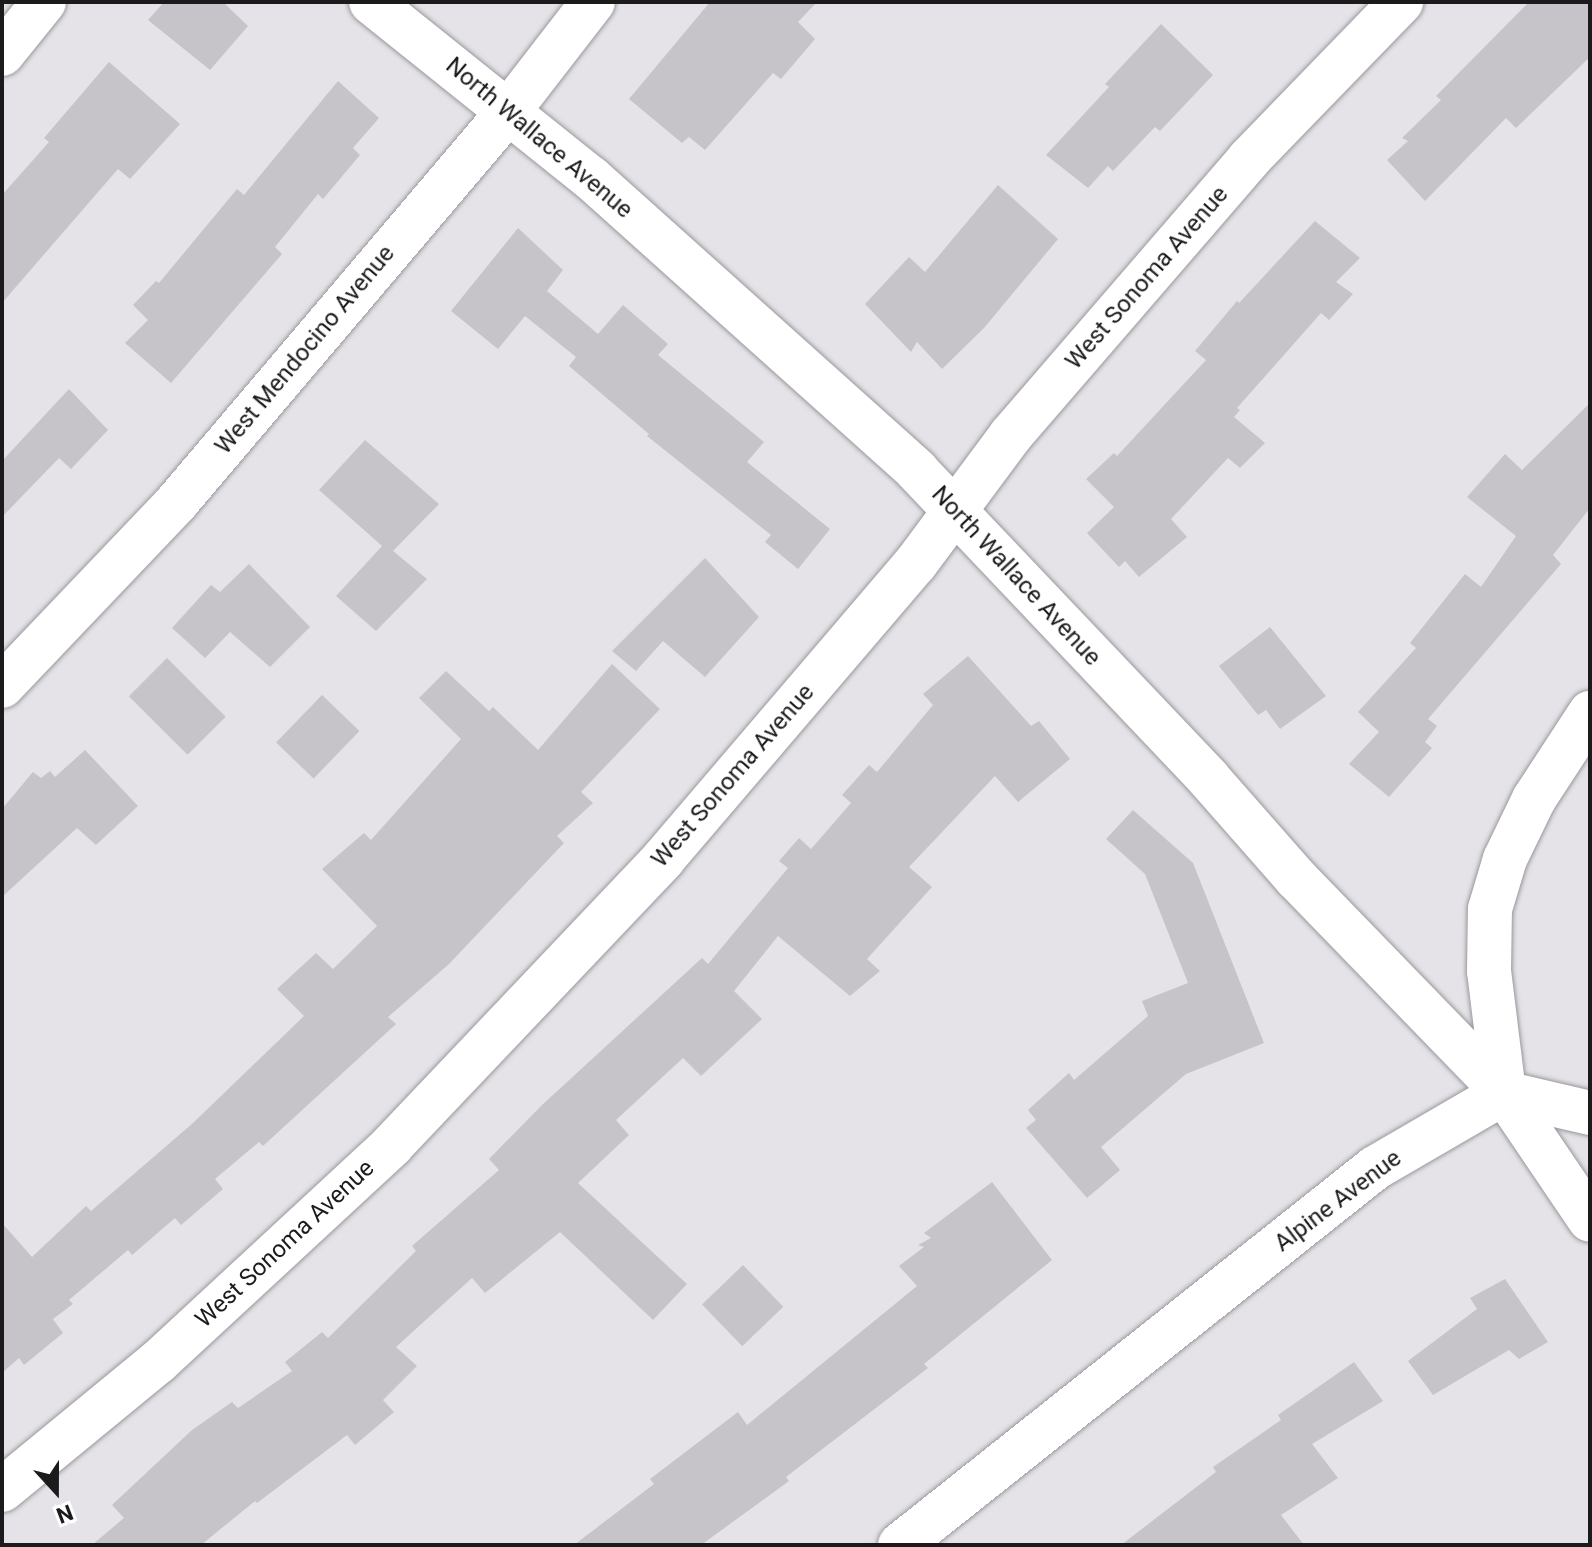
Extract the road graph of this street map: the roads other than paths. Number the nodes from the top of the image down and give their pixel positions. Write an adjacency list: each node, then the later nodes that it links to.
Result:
1 (44, 2): 5 (street)
2 (371, 2): 6 (street, North Wallace Avenue)
3 (593, 2): 6 (street, West Mendocino Avenue)
4 (1401, 2): 7 (street, West Sonoma Avenue)
5 (2, 54)
6 (508, 112): 7 (street, North Wallace Avenue); 8 (street, West Mendocino Avenue)
7 (954, 510): 10 (street, North Wallace Avenue); 13 (street, West Sonoma Avenue)
8 (2, 686)
9 (1590, 713): 10 (street)
10 (1504, 1093): 11 (street); 12 (street, North Wallace Avenue); 14 (street, Alpine Avenue)
11 (1590, 1113)
12 (1590, 1220)
13 (2, 1490)
14 (900, 1545)

